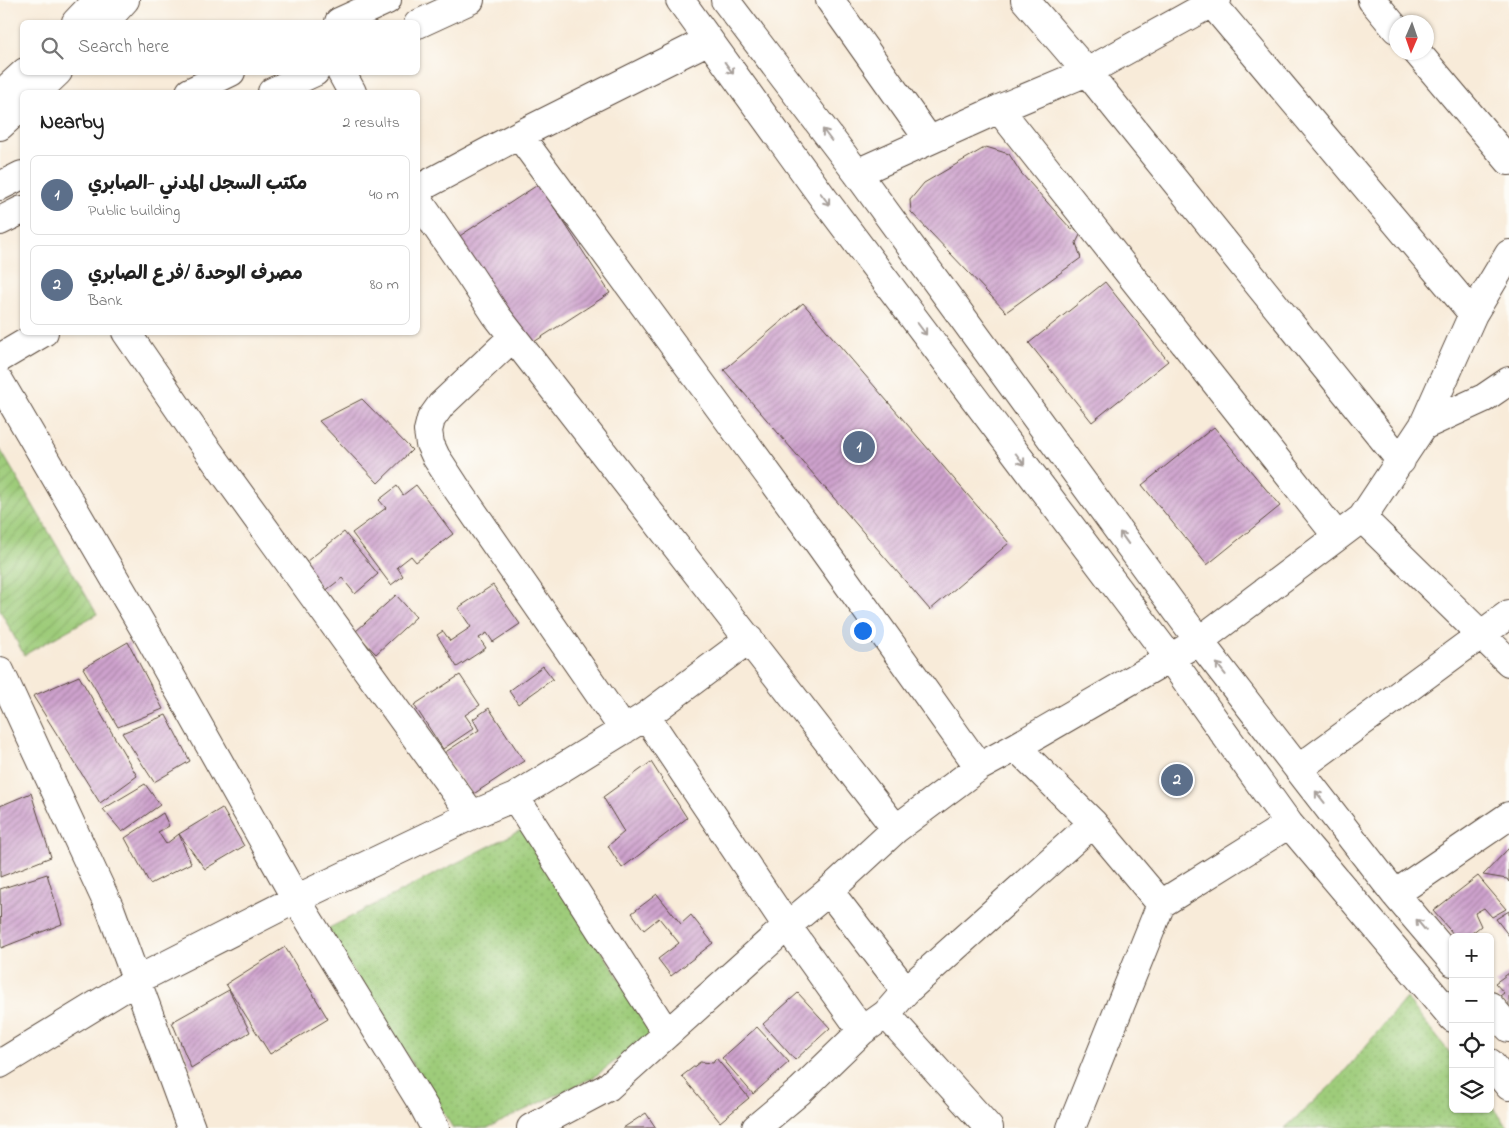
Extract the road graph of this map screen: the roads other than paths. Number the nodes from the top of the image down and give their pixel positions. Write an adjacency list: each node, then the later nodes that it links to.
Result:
1 (97, 0): 11 (street)
2 (125, 0): 12 (street)
3 (387, 0): 13 (street)
4 (470, 0): 15 (street)
5 (680, 0): 16 (street)
6 (830, 0): 33 (street)
7 (1024, 0): 18 (street)
8 (1372, 0): 14 (street)
9 (1212, 1): 18 (street); 43 (street)
10 (730, 2): 35 (street, one-way to 10)
11 (78, 20)
12 (107, 20)
13 (343, 20)
14 (1389, 21)
15 (420, 23)
16 (708, 40): 32 (street); 58 (street, one-way to 58)
17 (1424, 60): 34 (street)
18 (1087, 72): 30 (street); 51 (street)
19 (22, 75): 28 (street)
20 (55, 75): 24 (street)
21 (225, 75): 25 (street)
22 (309, 75): 26 (street)
23 (343, 75): 27 (street)
24 (39, 90)
25 (194, 90)
26 (276, 90)
27 (351, 90)
28 (0, 95)
29 (20, 108): 31 (street)
30 (999, 109): 33 (street); 53 (street)
31 (0, 126)
32 (519, 135): 38 (street); 63 (street)
33 (929, 140): 35 (street)
34 (1509, 162)
35 (857, 173): 57 (street, one-way to 35)
36 (20, 176): 37 (street)
37 (0, 186)
38 (420, 188)
39 (420, 203): 46 (street)
40 (20, 211): 41 (street)
41 (0, 221)
42 (1509, 254): 43 (street)
43 (1473, 314): 50 (street)
44 (39, 335): 47 (street)
45 (128, 335): 66 (street)
46 (512, 337): 56 (street); 61 (street)
47 (0, 358)
48 (0, 382): 73 (street)
49 (1509, 382): 50 (street)
50 (1423, 426): 51 (street)
51 (1401, 461): 52 (street)
52 (1362, 518): 53 (street); 55 (street)
53 (1337, 536): 57 (street)
54 (1509, 614): 55 (street)
55 (1481, 635): 59 (street); 64 (street)
56 (749, 639): 61 (street); 70 (street)
57 (1199, 641): 58 (street); 64 (street, one-way to 57)
58 (1170, 658): 62 (street); 69 (street)
59 (1509, 662)
60 (0, 671): 77 (street)
61 (635, 723): 65 (street); 75 (street)
62 (1016, 747): 63 (street); 68 (street)
63 (979, 767): 70 (street)
64 (1298, 769): 72 (street, one-way to 64)
65 (515, 797): 66 (street); 84 (street)
66 (472, 815): 73 (street)
67 (1509, 816): 72 (street)
68 (1093, 823): 74 (street); 78 (street)
69 (1289, 824): 74 (street); 80 (street)
70 (896, 829): 71 (street)
71 (829, 891): 75 (street); 78 (street)
72 (1395, 894): 76 (street, one-way to 72)
73 (296, 899): 77 (street); 89 (street)
74 (1161, 904): 93 (street)
75 (787, 926): 83 (street); 84 (street)
76 (1449, 957)
77 (137, 980): 85 (street); 88 (street)
78 (906, 991): 81 (street)
79 (1494, 1011): 82 (street)
80 (1449, 1013)
81 (886, 1014): 83 (street); 92 (street)
82 (1509, 1028)
83 (862, 1031): 91 (street)
84 (668, 1034): 90 (street)
85 (0, 1064)
86 (1494, 1068): 87 (street)
87 (1509, 1086)
88 (191, 1128)
89 (435, 1128)
90 (531, 1128)
91 (756, 1128)
92 (989, 1128)
93 (1071, 1128)

